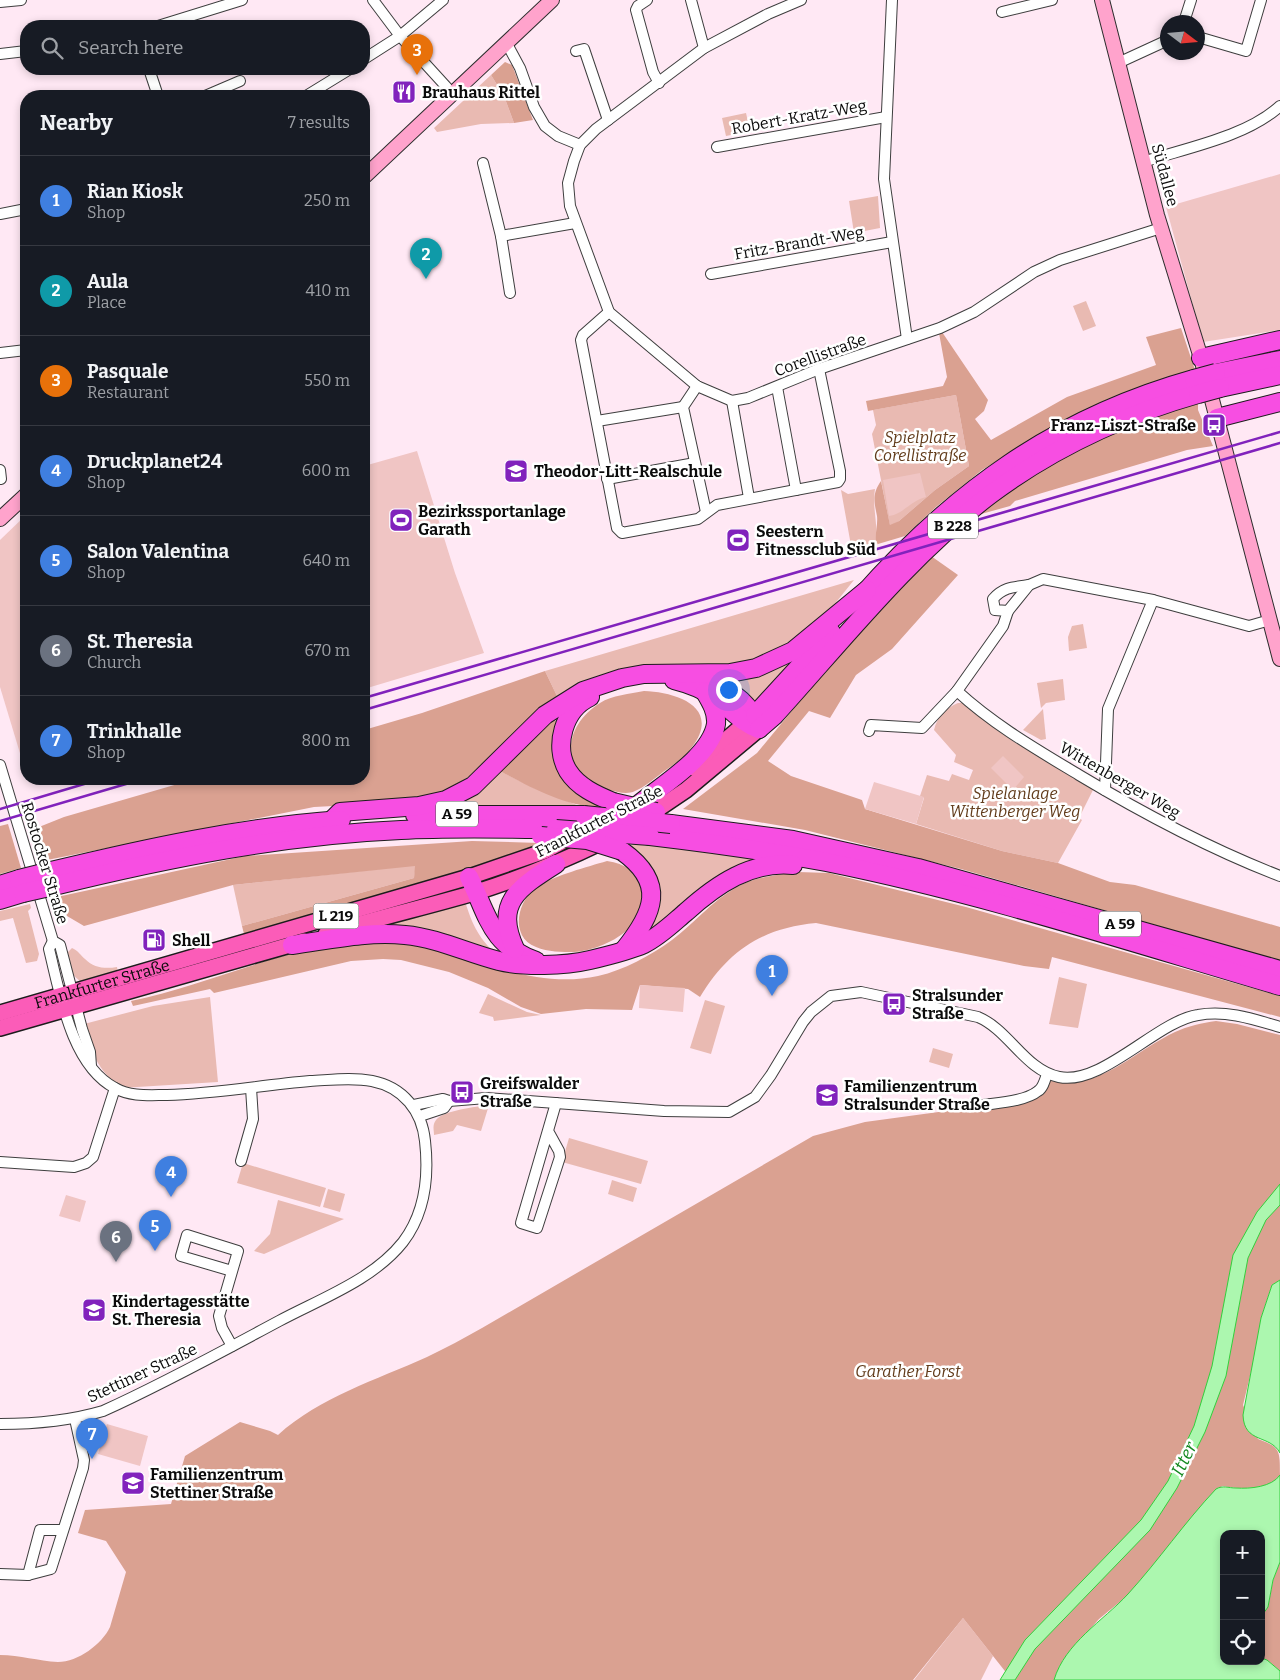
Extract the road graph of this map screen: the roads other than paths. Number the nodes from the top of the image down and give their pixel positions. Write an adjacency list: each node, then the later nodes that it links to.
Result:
1 (21, 0): 14 (street)
2 (242, 0): 17 (street)
3 (373, 0): 18 (street)
4 (442, 0): 18 (street)
5 (552, 0): 20 (main road)
6 (647, 0): 31 (street)
7 (691, 0): 22 (street)
8 (801, 0): 22 (street)
9 (892, 0): 37 (street)
10 (1052, 0): 15 (street)
11 (1102, 0): 27 (main road, Südallee)
12 (1191, 0): 16 (street)
13 (1261, 0): 19 (street)
14 (0, 2)
15 (1002, 12)
16 (1186, 15)
17 (177, 20)
18 (400, 36): 26 (street); 35 (street)
19 (1205, 39)
20 (506, 42): 35 (main road); 39 (street)
21 (1160, 44): 27 (street)
22 (704, 48): 31 (street)
23 (576, 51): 38 (street)
24 (20, 52): 25 (street)
25 (0, 54)
26 (370, 55)
27 (1118, 63): 41 (main road, Südallee)
28 (152, 75): 32 (street)
29 (340, 75): 34 (street)
30 (240, 81): 33 (street)
31 (659, 83): 38 (street)
32 (156, 90)
33 (219, 90)
34 (316, 90)
35 (452, 92): 43 (main road)
36 (1280, 106): 41 (street)
37 (886, 117): 40 (street, Robert-Kratz-Weg); 49 (street)
38 (608, 120): 39 (street)
39 (580, 145): 46 (street)
40 (717, 147)
41 (1143, 162): 47 (main road, Südallee)
42 (483, 163): 48 (street)
43 (370, 170)
44 (20, 210): 45 (street)
45 (0, 214)
46 (575, 223): 48 (street); 52 (street)
47 (1161, 228): 53 (street); 57 (main road, Südallee)
48 (501, 236): 51 (street)
49 (892, 242): 50 (street, Fritz-Brandt-Weg); 53 (street)
50 (711, 274)
51 (510, 292)
52 (609, 312): 62 (street); 69 (street)
53 (907, 340): 59 (street, Corellistraße)
54 (1280, 340): 57 (highway)
55 (20, 350): 56 (street)
56 (0, 352)
57 (1201, 358): 68 (main road, Südallee)
58 (1280, 360): 61 (highway, Frankfurter Straße / B 228)
59 (819, 369): 63 (street, Corellistraße); 72 (street)
60 (1280, 375): 61 (highway, Frankfurter Straße / B 228)
61 (1218, 381): 64 (highway, Frankfurter Straße / B 228, bridge)
62 (697, 386): 65 (street); 67 (street)
63 (777, 387): 65 (street, Corellistraße); 72 (street)
64 (1196, 387): 78 (highway, Frankfurter Straße / B 228); 86 (highway, Frankfurter Straße / B 228)
65 (732, 401): 73 (street)
66 (1280, 402): 68 (highway)
67 (683, 408): 69 (street); 70 (street)
68 (1217, 418): 81 (main road, Südallee)
69 (597, 421): 71 (street)
70 (695, 463): 71 (street); 75 (street)
71 (607, 478): 75 (street)
72 (796, 490): 73 (street)
73 (749, 498): 75 (street)
74 (20, 500): 76 (main road)
75 (706, 512)
76 (2, 515)
77 (1029, 585): 79 (street); 80 (street); 80 (street)
78 (867, 590): 83 (highway); 86 (highway, Frankfurter Straße / B 228)
79 (1153, 600): 81 (street); 89 (street)
80 (1008, 611): 85 (street)
81 (1270, 620): 82 (main road, Südallee)
82 (1280, 659)
83 (694, 674): 86 (highway); 92 (highway)
84 (705, 691): 86 (highway); 90 (highway); 91 (highway, bridge)
85 (957, 691): 87 (street); 89 (street, Wittenberger Weg)
86 (753, 723): 90 (main road, Frankfurter Straße / B 228); 95 (main road, Frankfurter Straße / B 228)
87 (869, 731)
88 (0, 765): 109 (street, Rostocker Straße)
89 (1105, 790): 98 (street, Wittenberger Weg)
90 (638, 805): 93 (main road, Frankfurter Straße / B 228)
91 (676, 820): 92 (highway, A 59, bridge); 107 (highway, A 59)
92 (330, 821): 99 (highway, A 59)
93 (604, 821): 102 (main road, Frankfurter Straße / L 219)
94 (549, 832): 97 (highway, A 59, bridge); 99 (highway, A 59); 105 (highway, bridge)
95 (623, 832): 96 (main road, Frankfurter Straße / L 219)
96 (556, 864): 102 (main road, Frankfurter Straße / L 219); 106 (highway)
97 (879, 874): 105 (highway); 108 (highway, A 59)
98 (1280, 876)
99 (52, 879): 101 (highway, A 59, bridge)
100 (0, 885): 101 (highway, A 59)
101 (21, 886): 103 (highway, A 59)
102 (471, 888): 104 (main road, Frankfurter Straße / L 219); 106 (highway); 109 (main road, Frankfurter Straße / L 219)
103 (0, 900)
104 (292, 945): 106 (highway); 109 (main road, Frankfurter Straße / L 219)
105 (624, 950): 106 (highway)
106 (520, 958)
107 (1280, 970)
108 (1280, 986)
109 (69, 1001): 110 (main road, Frankfurter Straße / L 219); 112 (main road, Frankfurter Straße / L 219); 114 (street, Rostocker Straße)
110 (0, 1013)
111 (1280, 1027): 113 (street)
112 (0, 1028)
113 (1047, 1074): 117 (street); 119 (street)
114 (115, 1088): 115 (street, Rostocker Straße); 123 (street)
115 (251, 1088): 118 (street, Rostocker Straße); 122 (street)
116 (449, 1101): 117 (street); 118 (street); 120 (street)
117 (556, 1103): 121 (street)
118 (414, 1106): 120 (street, Rostocker Straße)
119 (977, 1106)
120 (420, 1116): 125 (street, Stettiner Straße)
121 (548, 1131): 121 (street)
122 (241, 1161)
123 (0, 1162)
124 (232, 1271): 124 (street); 125 (street)
125 (232, 1346): 126 (street, Stettiner Straße)
126 (75, 1419): 127 (street, Stettiner Straße); 128 (street)
127 (0, 1424)
128 (63, 1530): 130 (street); 130 (street)
129 (0, 1574): 130 (street)
130 (28, 1575)

